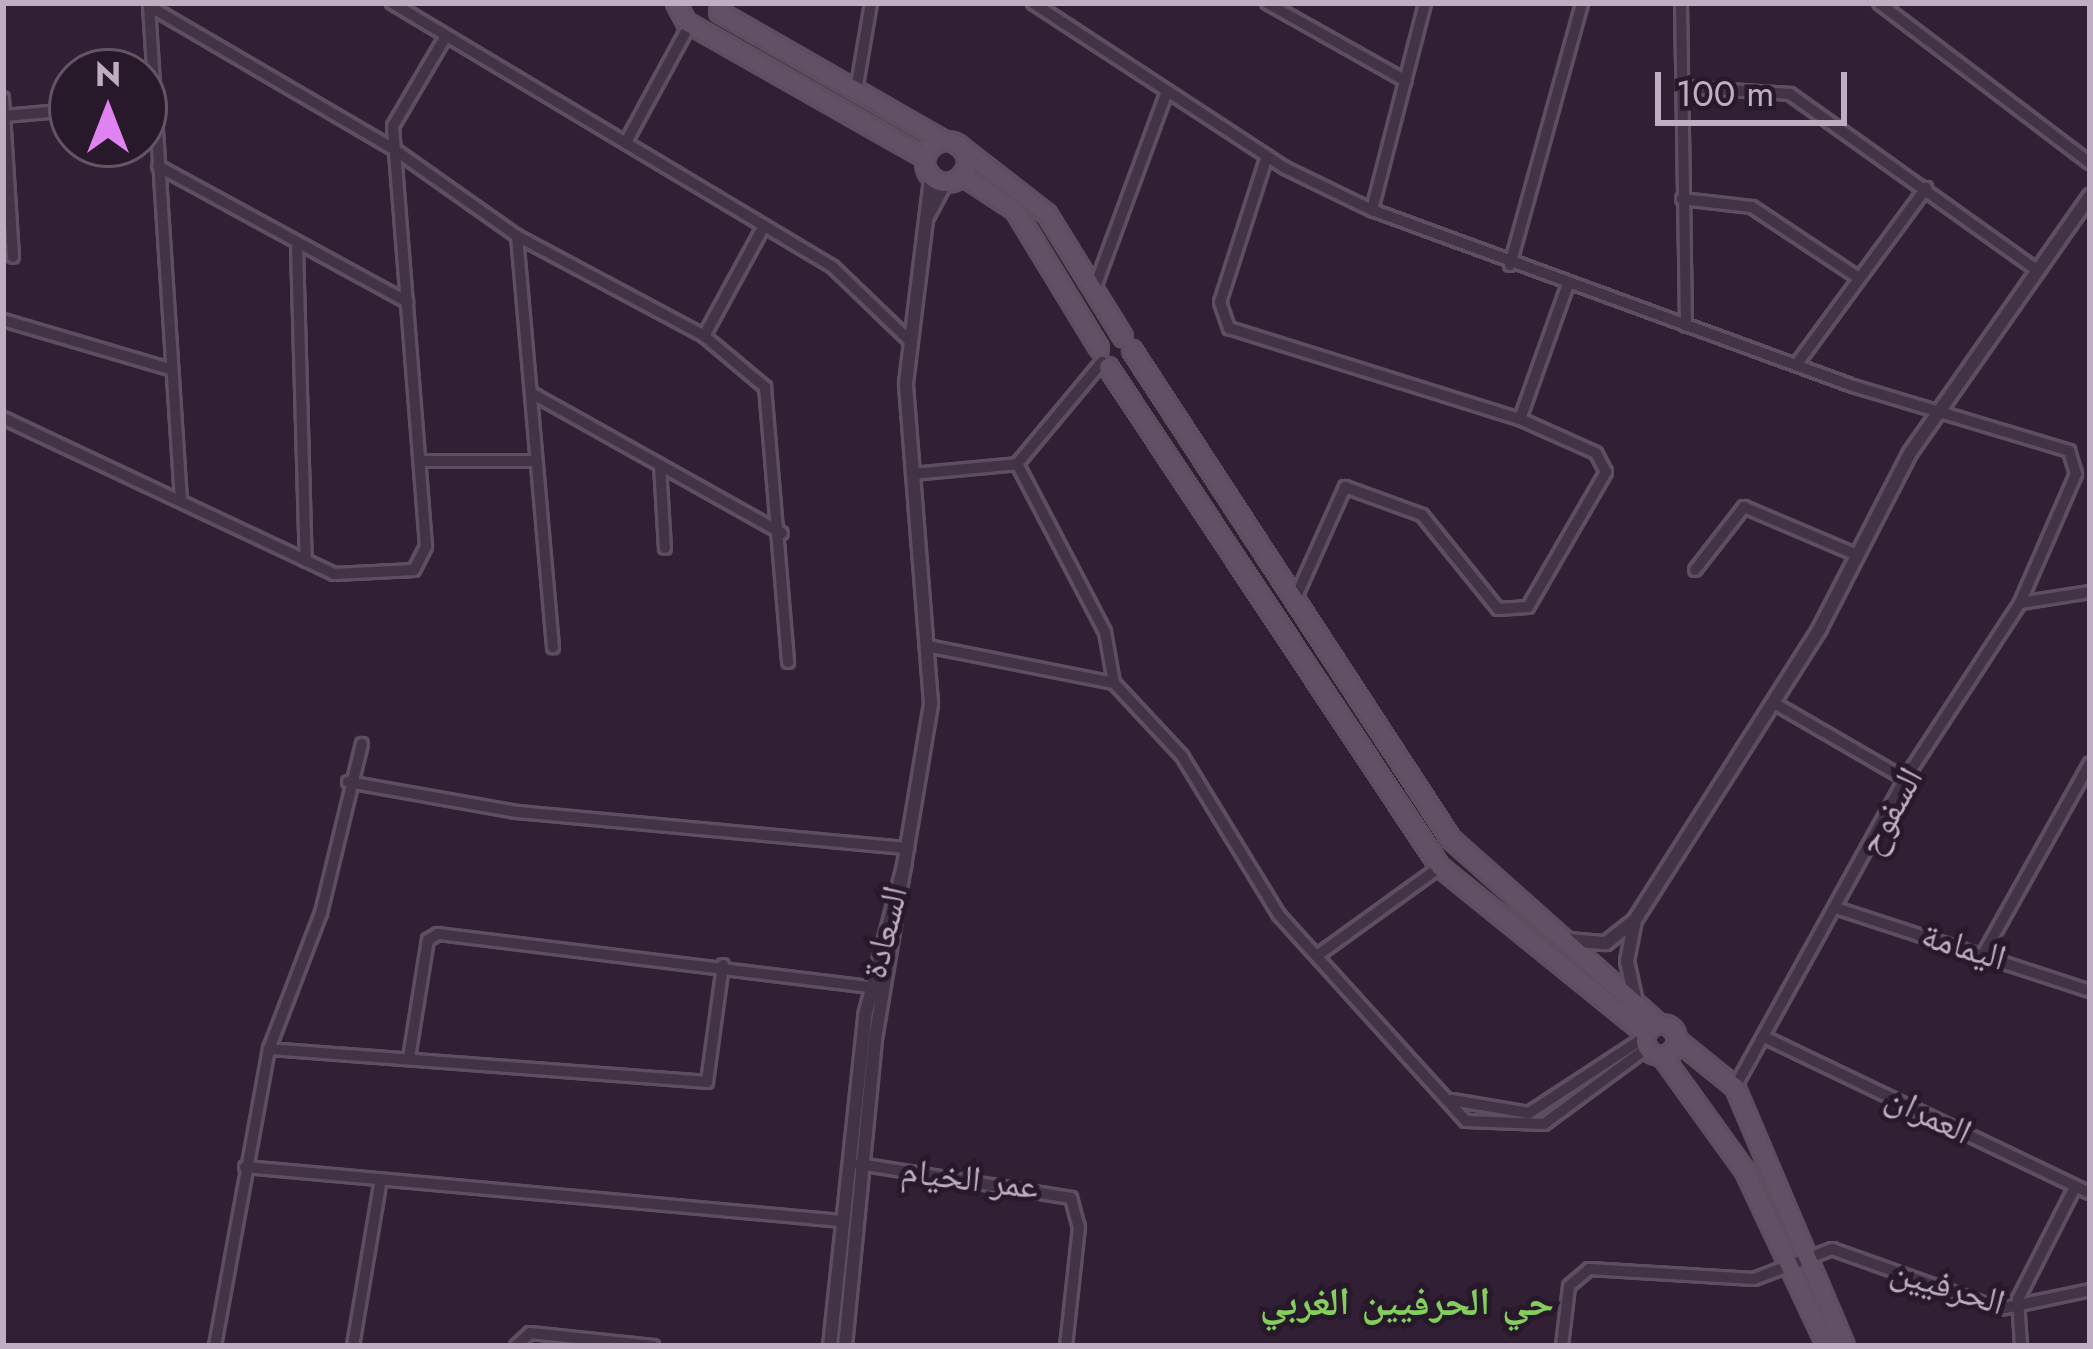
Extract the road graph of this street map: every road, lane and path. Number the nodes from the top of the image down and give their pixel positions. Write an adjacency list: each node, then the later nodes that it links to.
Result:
1 (392, 3): 13 (street)
2 (656, 3): 12 (main road)
3 (872, 3): 17 (street)
4 (1033, 3): 18 (street)
5 (1268, 3): 15 (street)
6 (1425, 3): 15 (street)
7 (1582, 3): 40 (street)
8 (1681, 3): 16 (street)
9 (1879, 3): 27 (street)
10 (148, 5): 14 (street); 24 (street)
11 (720, 7): 12 (main road); 17 (main road)
12 (688, 18): 22 (street); 26 (main road)
13 (446, 36): 22 (street); 24 (street)
14 (148, 48)
15 (1406, 81): 35 (street)
16 (1683, 87): 32 (street); 33 (street)
17 (856, 91): 23 (main road)
18 (1167, 91): 25 (street); 44 (street)
19 (3, 98): 21 (street)
20 (48, 112): 21 (street)
21 (4, 116): 39 (street)
22 (626, 142): 36 (street)
23 (951, 143): 26 (main road); 30 (main road); 44 (main road)
24 (395, 150): 37 (street); 45 (street)
25 (1267, 156): 35 (street); 57 (street)
26 (926, 158): 31 (main road)
27 (2090, 163)
28 (158, 168): 53 (street)
29 (161, 168): 38 (street)
30 (963, 176): 31 (main road); 51 (main road)
31 (938, 181): 49 (street)
32 (1926, 188): 41 (street); 42 (street)
33 (1682, 199): 42 (street); 47 (street)
34 (2088, 202): 41 (street)
35 (1372, 210): 40 (street)
36 (764, 226): 48 (street); 49 (street)
37 (518, 236): 48 (street); 54 (street)
38 (297, 248): 45 (street); 67 (street)
39 (13, 257)
40 (1510, 265): 43 (street)
41 (2038, 271): 55 (street)
42 (1859, 278): 52 (street)
43 (1568, 284): 47 (street); 57 (street)
44 (1095, 287): 50 (main road)
45 (406, 302): 58 (street)
46 (3, 320): 53 (street)
47 (1686, 326): 52 (street)
48 (704, 336): 64 (street)
49 (911, 342): 62 (street)
50 (1127, 344): 51 (main road); 51 (main road); 70 (main road)
51 (1103, 359): 60 (street); 82 (main road)
52 (1796, 364): 55 (street)
53 (170, 369): 63 (street)
54 (533, 394): 59 (street); 61 (street)
55 (1935, 412): 66 (street); 71 (street, السفوح)
56 (3, 418): 63 (street)
57 (1520, 419): 70 (street)
58 (422, 461): 59 (street); 67 (street)
59 (536, 461): 72 (street)
60 (1017, 464): 62 (street); 75 (street)
61 (660, 465): 64 (street); 65 (street)
62 (912, 474): 73 (street)
63 (182, 496): 67 (street)
64 (782, 532): 74 (street)
65 (665, 548)
66 (1857, 555): 68 (street); 76 (street)
67 (306, 561)
68 (1695, 570)
69 (2090, 592): 71 (street)
70 (1295, 599): 85 (main road)
71 (2020, 602): 79 (street, السفوح)
72 (553, 647)
73 (932, 647): 75 (street); 81 (street)
74 (788, 662)
75 (1114, 683): 87 (street)
76 (1774, 703): 79 (street); 84 (street)
77 (362, 744): 80 (street)
78 (2090, 763): 86 (street)
79 (1905, 779): 83 (street, السفوح)
80 (348, 782): 81 (street); 94 (street)
81 (907, 855): 89 (street, السعادة); 99 (street, السعادة)
82 (1440, 866): 87 (street); 93 (main road)
83 (1836, 908): 86 (street, اليمامة); 92 (street, السفوح)
84 (1635, 920): 85 (street); 91 (street)
85 (1553, 934): 91 (main road)
86 (1985, 951): 90 (street, اليمامة)
87 (1318, 955): 93 (street)
88 (723, 965): 89 (street); 95 (street); 95 (street)
89 (870, 987): 104 (street, السعادة)
90 (2090, 991)
91 (1636, 1002): 93 (main road)
92 (1766, 1038): 97 (street, السفوح); 102 (street, العمران)
93 (1652, 1040): 96 (main road); 98 (main road)
94 (269, 1049): 95 (street); 100 (street)
95 (409, 1058)
96 (1722, 1072): 97 (main road); 98 (main road)
97 (1736, 1087): 98 (main road); 105 (main road)
98 (1696, 1097): 106 (main road)
99 (859, 1164): 114 (street, السعادة); 115 (street, عمر الخيام)
100 (245, 1166): 101 (street); 109 (street)
101 (380, 1184): 104 (street); 110 (street)
102 (2075, 1186): 103 (street, العمران); 108 (street)
103 (2090, 1193)
104 (842, 1221): 113 (street, السعادة)
105 (1807, 1251): 106 (street); 108 (street, الحرفيين); 118 (main road)
106 (1790, 1261): 116 (street); 117 (main road)
107 (2090, 1290): 108 (street, الحرفيين)
108 (2015, 1309): 119 (street)
109 (215, 1346)
110 (353, 1346)
111 (516, 1346): 112 (street)
112 (653, 1346)
113 (830, 1346)
114 (845, 1346)
115 (1066, 1346)
116 (1562, 1346)
117 (1827, 1346)
118 (1845, 1346)
119 (2021, 1346)

